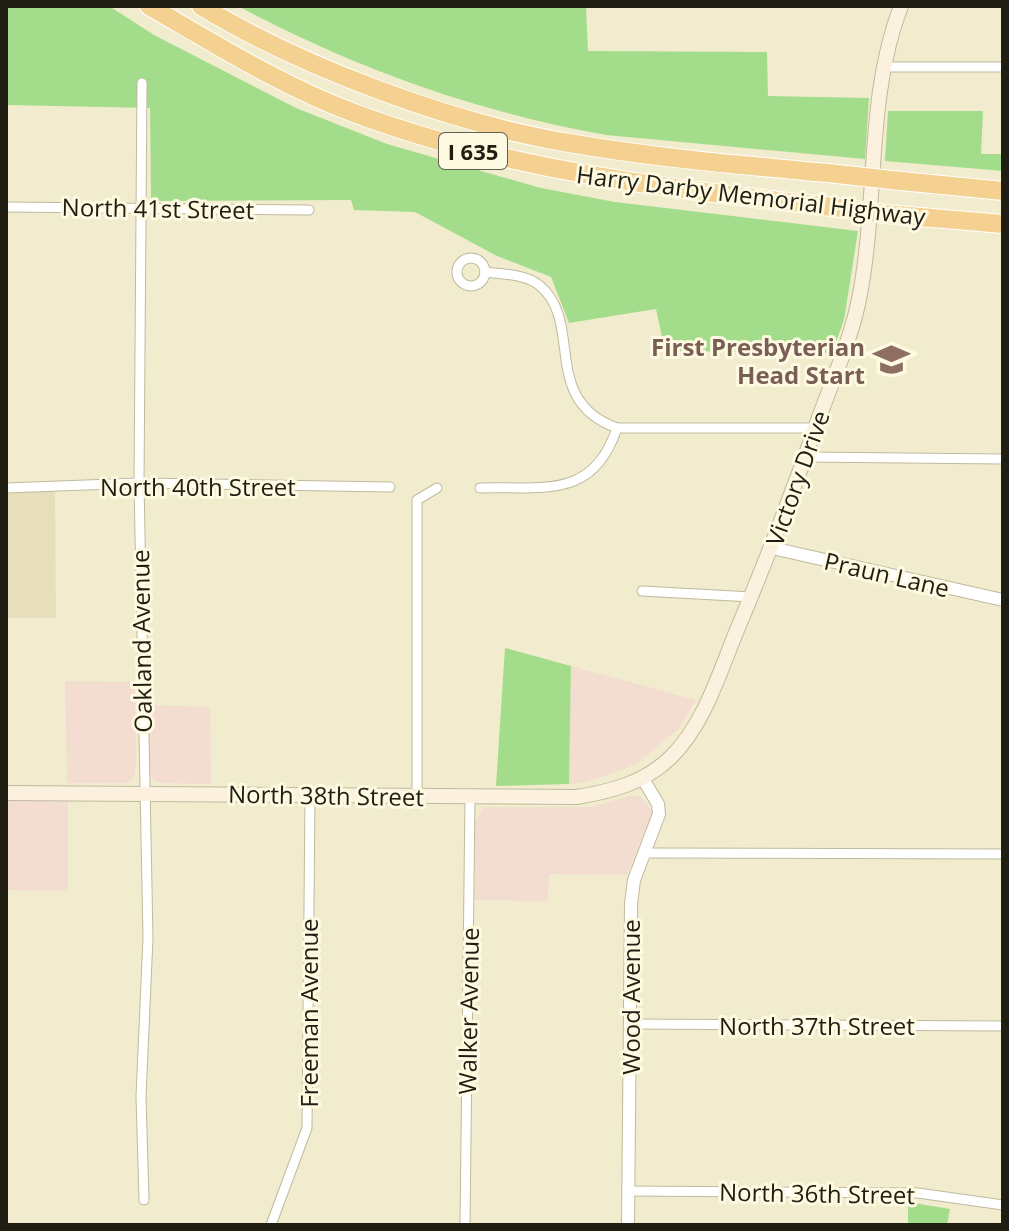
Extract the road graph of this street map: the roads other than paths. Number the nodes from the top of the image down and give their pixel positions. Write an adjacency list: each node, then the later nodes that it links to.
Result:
1 (149, 6): 11 (highway, Harry Darby Memorial Highway / I 635, bridge)
2 (201, 6): 7 (highway, Harry Darby Memorial Highway / I 635, bridge)
3 (901, 6): 4 (main road, Victory Drive)
4 (884, 67): 5 (street); 14 (main road, Victory Drive)
5 (1003, 67)
6 (142, 83): 9 (street, Oakland Avenue)
7 (1003, 191)
8 (6, 207): 9 (street, North 41st Street)
9 (143, 207): 10 (street, North 41st Street); 17 (street, Oakland Avenue)
10 (309, 210)
11 (1003, 224)
12 (485, 272): 13 (street)
13 (617, 428): 14 (street); 21 (street)
14 (816, 428): 15 (main road, Victory Drive)
15 (806, 457): 16 (street); 22 (main road, Victory Drive)
16 (1003, 459)
17 (139, 483): 18 (street, North 40th Street); 19 (street, North 40th Street); 28 (street, Oakland Avenue)
18 (390, 487)
19 (6, 488)
20 (437, 488): 30 (street)
21 (480, 488)
22 (772, 548): 24 (main road, Victory Drive); 25 (street, Praun Lane)
23 (642, 591): 24 (street)
24 (752, 597): 26 (main road, Victory Drive)
25 (1003, 600)
26 (643, 779): 31 (main road, North 38th Street); 32 (street, Wood Avenue)
27 (6, 793): 28 (main road, North 38th Street)
28 (146, 793): 29 (main road, North 38th Street); 37 (street, Oakland Avenue)
29 (310, 795): 30 (main road, North 38th Street); 39 (street, Freeman Avenue)
30 (417, 797): 31 (main road, North 38th Street)
31 (470, 797): 40 (street, Walker Avenue)
32 (645, 853): 33 (street); 34 (street, Wood Avenue)
33 (1003, 854)
34 (630, 1024): 35 (street, North 37th Street); 36 (street, Wood Avenue)
35 (1003, 1026)
36 (630, 1191): 38 (street, North 36th Street); 41 (street, Wood Avenue)
37 (144, 1200)
38 (1003, 1205)
39 (271, 1225)
40 (465, 1225)
41 (628, 1225)

